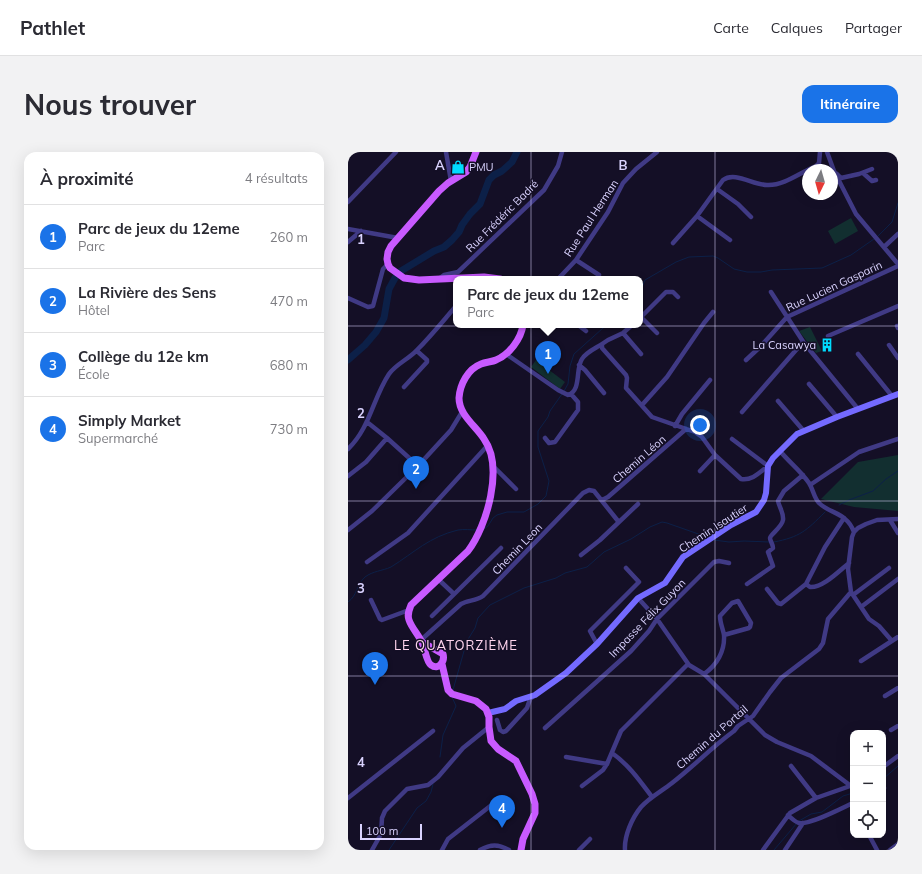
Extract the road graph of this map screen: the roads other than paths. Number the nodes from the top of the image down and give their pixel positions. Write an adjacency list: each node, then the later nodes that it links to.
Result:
1 (396, 152): 16 (street)
2 (446, 152): 14 (street)
3 (476, 152): 14 (main road)
4 (562, 152): 32 (street, Rue Frédéric Badré)
5 (657, 152): 27 (street, Rue Paul Herman)
6 (820, 152): 15 (street)
7 (827, 152): 8 (street)
8 (831, 164)
9 (872, 169): 10 (street)
10 (863, 173): 11 (street); 13 (street)
11 (838, 175)
12 (838, 180): 26 (street)
13 (876, 180)
14 (451, 181): 22 (main road)
15 (716, 189): 17 (street); 18 (street)
16 (348, 202)
17 (697, 216): 23 (street); 25 (street)
18 (751, 217)
19 (348, 229): 20 (street)
20 (361, 231): 22 (street); 24 (street)
21 (898, 234): 26 (street, Rue Lucien Gasparin)
22 (398, 238): 29 (main road)
23 (730, 240)
24 (348, 242)
25 (673, 243)
26 (884, 247): 28 (street)
27 (576, 260): 30 (street); 31 (street, Rue Paul Herman)
28 (898, 265): 41 (street, Rue Lucien Gasparin)
29 (389, 266): 32 (main road); 36 (street)
30 (599, 275)
31 (562, 276)
32 (440, 278): 33 (main road)
33 (453, 278)
34 (771, 292): 41 (street)
35 (678, 297): 40 (street)
36 (348, 298)
37 (898, 306): 49 (street)
38 (453, 309): 53 (street)
39 (713, 312): 67 (street)
40 (643, 315)
41 (787, 317): 50 (street); 58 (street, Rue Lucien Gasparin)
42 (643, 319): 48 (street)
43 (522, 328): 54 (main road)
44 (582, 328): 46 (street)
45 (629, 328): 47 (street)
46 (586, 331)
47 (623, 333): 51 (street); 55 (street)
48 (657, 333)
49 (828, 336)
50 (803, 342): 68 (street); 70 (street)
51 (602, 344): 59 (street); 67 (street, Chemin Léon)
52 (889, 345): 57 (street)
53 (416, 351): 62 (street); 72 (street)
54 (506, 354): 64 (street); 69 (main road)
55 (641, 354)
56 (858, 354): 65 (street)
57 (898, 358)
58 (746, 360)
59 (579, 365): 63 (street); 64 (street)
60 (710, 380): 73 (street)
61 (809, 384): 71 (street)
62 (404, 387)
63 (604, 393)
64 (571, 394): 77 (street)
65 (895, 395): 68 (main road)
66 (778, 401): 75 (street)
67 (642, 405): 73 (street, Chemin Léon)
68 (858, 409): 71 (main road)
69 (462, 412): 80 (main road); 85 (street)
70 (742, 412)
71 (837, 417): 75 (main road)
72 (368, 422): 76 (street); 81 (street)
73 (675, 426): 74 (street, Chemin Léon)
74 (686, 429): 83 (street, Chemin Léon); 92 (street, Chemin Léon)
75 (803, 430): 82 (main road)
76 (387, 438): 85 (street); 89 (street)
77 (544, 438)
78 (732, 439): 86 (street)
79 (898, 439): 90 (street)
80 (488, 445): 84 (main road); 103 (street)
81 (348, 449)
82 (780, 451): 86 (main road); 88 (street)
83 (715, 455): 86 (street, Chemin Léon); 87 (street)
84 (492, 465): 91 (street); 108 (main road)
85 (418, 466): 98 (street)
86 (768, 466): 115 (main road, Chemin Isautier)
87 (700, 471)
88 (803, 475): 90 (street); 110 (street)
89 (348, 476)
90 (810, 485): 94 (street)
91 (516, 488)
92 (602, 500): 97 (street, Chemin Leon); 123 (street, Chemin Leon)
93 (638, 504): 97 (street)
94 (844, 518): 99 (street); 111 (street)
95 (898, 519): 96 (street)
96 (890, 520): 99 (street); 100 (street)
97 (618, 522): 102 (street)
98 (348, 530)
99 (854, 532): 105 (street)
100 (898, 533)
101 (501, 548): 113 (street)
102 (581, 555)
103 (367, 562)
104 (729, 563): 120 (street, Impasse Félix Guyon)
105 (849, 563): 111 (street); 114 (street)
106 (626, 568): 125 (street)
107 (889, 568): 114 (street, Chemin du Portail)
108 (438, 579): 113 (street); 118 (main road)
109 (898, 579): 117 (street)
110 (747, 584)
111 (806, 584): 112 (street)
112 (767, 590)
113 (454, 594): 119 (street)
114 (852, 594): 117 (street); 136 (street, Chemin du Portail)
115 (638, 598): 120 (street); 125 (main road, Chemin Isautier)
116 (371, 600): 118 (street)
117 (861, 607): 124 (street)
118 (409, 610): 123 (main road)
119 (432, 616)
120 (658, 619): 129 (street); 140 (street, Impasse Félix Guyon)
121 (724, 635): 121 (street); 131 (street)
122 (898, 637): 124 (street)
123 (422, 641): 126 (main road); 127 (main road)
124 (892, 641): 128 (street)
125 (597, 644): 133 (main road, Chemin Isautier)
126 (435, 650): 127 (main road); 130 (main road)
127 (428, 657): 130 (main road)
128 (861, 661)
129 (688, 664): 131 (street); 143 (street)
130 (439, 665): 135 (main road)
131 (704, 674): 136 (street)
132 (898, 688): 134 (street)
133 (535, 695): 135 (main road, Chemin Isautier); 137 (street, Chemin Isautier)
134 (885, 696)
135 (488, 713): 139 (main road)
136 (750, 719): 149 (street); 152 (street, Chemin du Portail)
137 (497, 720)
138 (898, 726): 141 (street)
139 (489, 727): 162 (main road); 163 (street)
140 (545, 728)
141 (891, 730)
142 (434, 731): 153 (street)
143 (612, 754): 146 (street); 152 (street)
144 (898, 756): 148 (street)
145 (566, 757): 146 (street)
146 (607, 764): 150 (street)
147 (790, 766): 154 (street)
148 (886, 766)
149 (850, 785)
150 (582, 786)
151 (850, 787): 154 (street)
152 (652, 797): 168 (street, Chemin du Portail)
153 (348, 798)
154 (816, 798): 157 (street)
155 (498, 800): 164 (street)
156 (850, 804): 158 (street)
157 (788, 816): 158 (street); 169 (street)
158 (803, 823): 170 (street)
159 (871, 838): 171 (street)
160 (590, 840): 167 (street)
161 (898, 844): 172 (street)
162 (522, 849)
163 (372, 850)
164 (442, 850)
165 (480, 850): 166 (street)
166 (509, 850)
167 (579, 850)
168 (625, 850)
169 (763, 850)
170 (785, 850)
171 (877, 850)
172 (891, 850)

